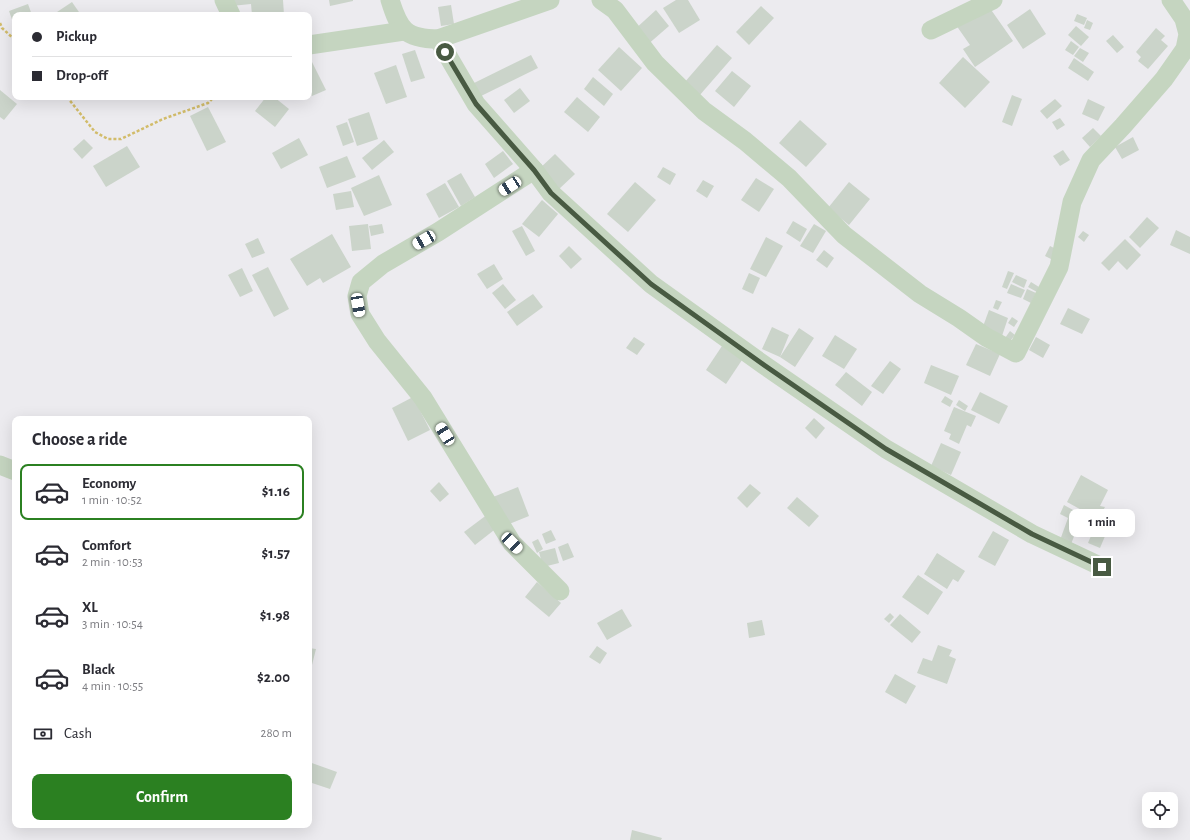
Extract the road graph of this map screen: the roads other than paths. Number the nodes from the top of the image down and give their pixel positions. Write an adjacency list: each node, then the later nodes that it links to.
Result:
1 (224, 0): 7 (street)
2 (390, 0): 9 (street)
3 (550, 0): 10 (street)
4 (601, 0): 6 (street)
5 (993, 0): 8 (street)
6 (1171, 0)
7 (230, 12)
8 (931, 30)
9 (404, 31): 10 (street); 11 (street)
10 (438, 38): 12 (street)
11 (312, 45)
12 (534, 170): 15 (street); 16 (street)
13 (0, 465): 14 (street)
14 (12, 470)
15 (1102, 567)
16 (560, 591)

